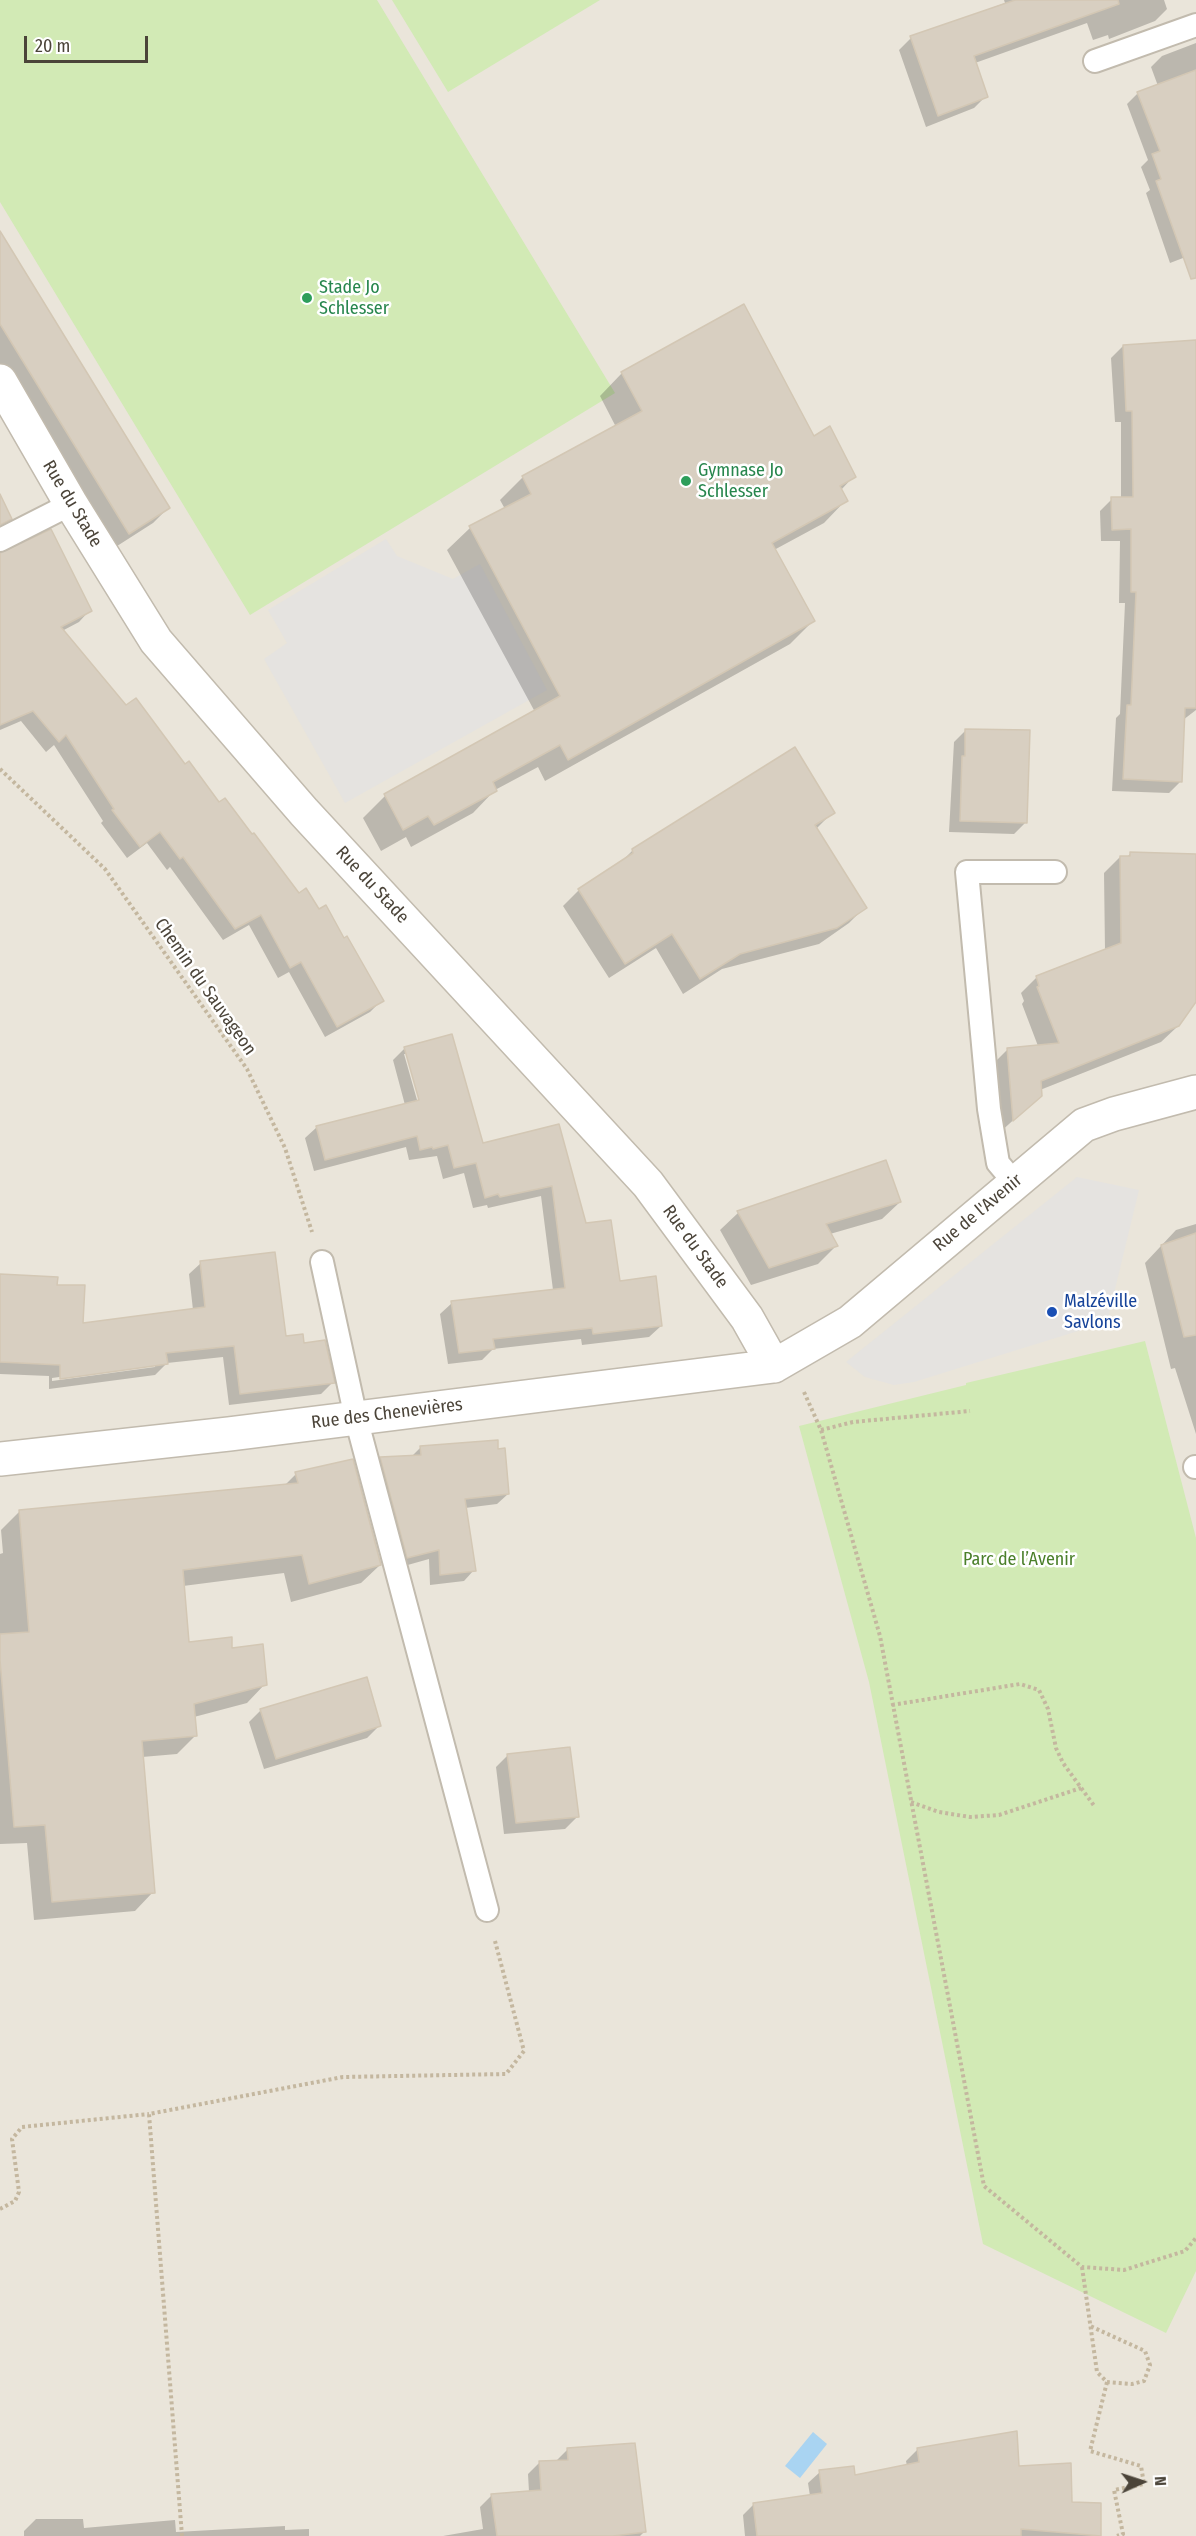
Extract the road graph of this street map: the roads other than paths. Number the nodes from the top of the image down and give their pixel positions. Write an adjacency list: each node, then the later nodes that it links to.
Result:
1 (1196, 25): 2 (lane)
2 (1095, 61)
3 (0, 381): 4 (street, Rue du Stade)
4 (71, 504): 5 (lane); 10 (street, Rue du Stade)
5 (0, 540)
6 (1055, 873): 8 (lane)
7 (1196, 1092): 8 (street, Rue de l'Avenir)
8 (1014, 1182): 10 (street, Rue de l'Avenir)
9 (322, 1262): 11 (lane)
10 (781, 1363): 11 (street, Rue des Chenevières)
11 (356, 1418): 12 (street, Rue des Chenevières); 13 (lane)
12 (0, 1459)
13 (487, 1910)

